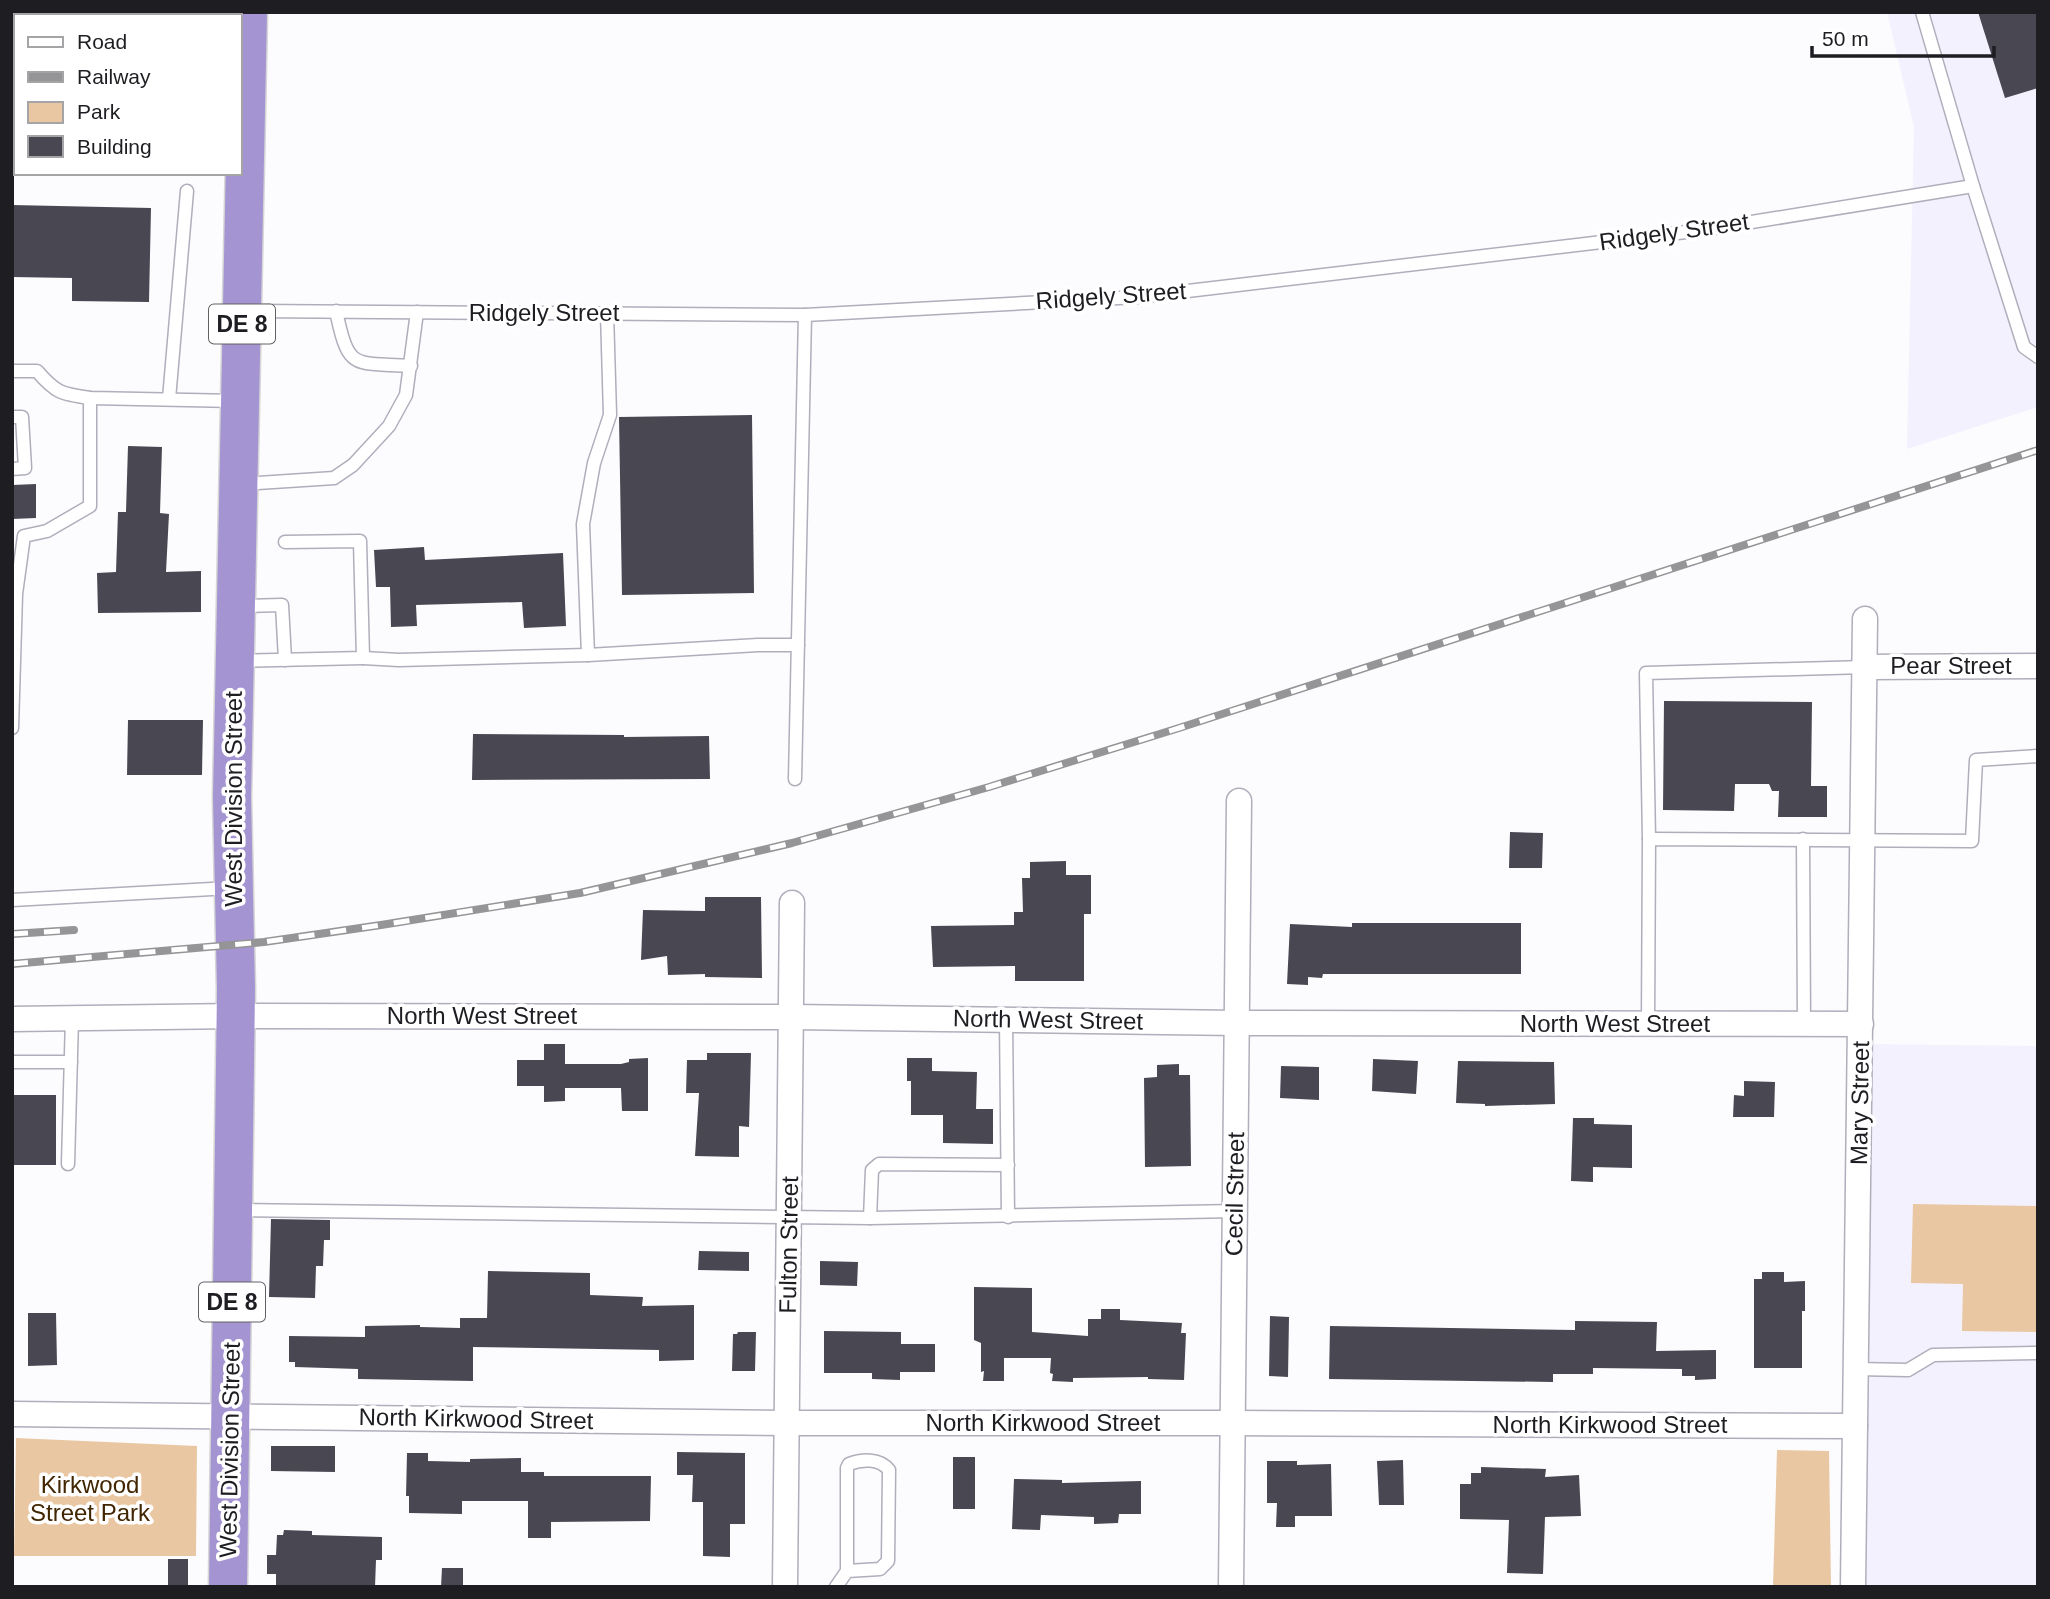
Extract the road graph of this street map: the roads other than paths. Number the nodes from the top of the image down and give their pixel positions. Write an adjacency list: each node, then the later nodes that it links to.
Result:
1 (248, 12): 3 (highway, West Division Street / DE 8)
2 (1922, 12): 4 (lane)
3 (243, 121): 6 (highway, West Division Street / DE 8)
4 (1973, 186): 10 (lane, Ridgely Street); 11 (lane)
5 (187, 191): 15 (lane)
6 (242, 311): 7 (lane, Ridgely Street); 16 (highway, West Division Street / DE 8)
7 (336, 311): 8 (lane, Ridgely Street); 12 (lane)
8 (417, 312): 9 (lane, Ridgely Street); 12 (lane)
9 (607, 313): 10 (lane, Ridgely Street); 26 (lane)
10 (805, 314): 25 (lane)
11 (2038, 357)
12 (411, 366): 19 (lane)
13 (12, 371): 14 (lane)
14 (90, 398): 15 (lane); 20 (lane)
15 (169, 399): 16 (lane)
16 (240, 401): 19 (highway, West Division Street / DE 8)
17 (12, 417): 18 (lane)
18 (12, 469)
19 (239, 484): 23 (highway, West Division Street / DE 8)
20 (18, 536): 22 (lane)
21 (285, 542): 28 (lane)
22 (14, 594): 27 (lane)
23 (236, 606): 29 (lane); 30 (highway, West Division Street / DE 8)
24 (1865, 619): 32 (street, Mary Street)
25 (798, 645): 26 (lane); 36 (lane)
26 (588, 655): 28 (lane)
27 (13, 657): 33 (lane)
28 (363, 658): 29 (lane)
29 (285, 660): 30 (lane)
30 (235, 661): 41 (highway, West Division Street / DE 8)
31 (2038, 666): 32 (street, Pear Street)
32 (1865, 667): 38 (lane); 40 (street, Mary Street)
33 (13, 716): 34 (lane)
34 (12, 728)
35 (2038, 755): 40 (lane)
36 (795, 779)
37 (1239, 801): 49 (street, Cecil Street)
38 (1649, 839): 39 (lane); 50 (lane)
39 (1803, 839): 40 (lane); 51 (lane)
40 (1863, 840): 52 (street, Mary Street)
41 (234, 888): 42 (lane); 44 (highway, West Division Street / DE 8)
42 (12, 900)
43 (792, 902): 45 (street, Fulton Street)
44 (236, 1016): 45 (street, North West Street); 46 (street, North West Street); 57 (highway, West Division Street / DE 8)
45 (791, 1017): 48 (street, North West Street); 59 (street, Fulton Street)
46 (72, 1018): 47 (street, North West Street); 54 (lane)
47 (12, 1019)
48 (1006, 1020): 49 (street, North West Street); 56 (lane)
49 (1237, 1023): 50 (street, North West Street); 58 (street, Cecil Street)
50 (1648, 1024): 51 (street, North West Street)
51 (1804, 1024): 52 (street, North West Street)
52 (1861, 1024): 63 (street, Mary Street)
53 (12, 1062): 54 (lane)
54 (71, 1062): 55 (lane)
55 (68, 1164)
56 (1008, 1165): 60 (lane); 61 (lane)
57 (234, 1210): 59 (lane); 65 (highway, West Division Street / DE 8)
58 (1235, 1211): 60 (lane); 67 (street, Cecil Street)
59 (789, 1217): 61 (lane); 66 (street, Fulton Street)
60 (1008, 1217): 61 (lane)
61 (870, 1218)
62 (2038, 1353): 63 (lane)
63 (1856, 1369): 68 (street, Mary Street)
64 (12, 1413): 65 (street, North Kirkwood Street)
65 (230, 1416): 66 (street, North Kirkwood Street); 70 (highway, West Division Street / DE 8)
66 (787, 1423): 67 (street, North Kirkwood Street); 71 (street, Fulton Street)
67 (1233, 1423): 68 (street, North Kirkwood Street); 73 (street, Cecil Street)
68 (1855, 1426): 74 (street, Mary Street)
69 (847, 1571): 69 (lane); 72 (lane)
70 (228, 1587)
71 (785, 1587)
72 (836, 1587)
73 (1231, 1587)
74 (1853, 1587)

